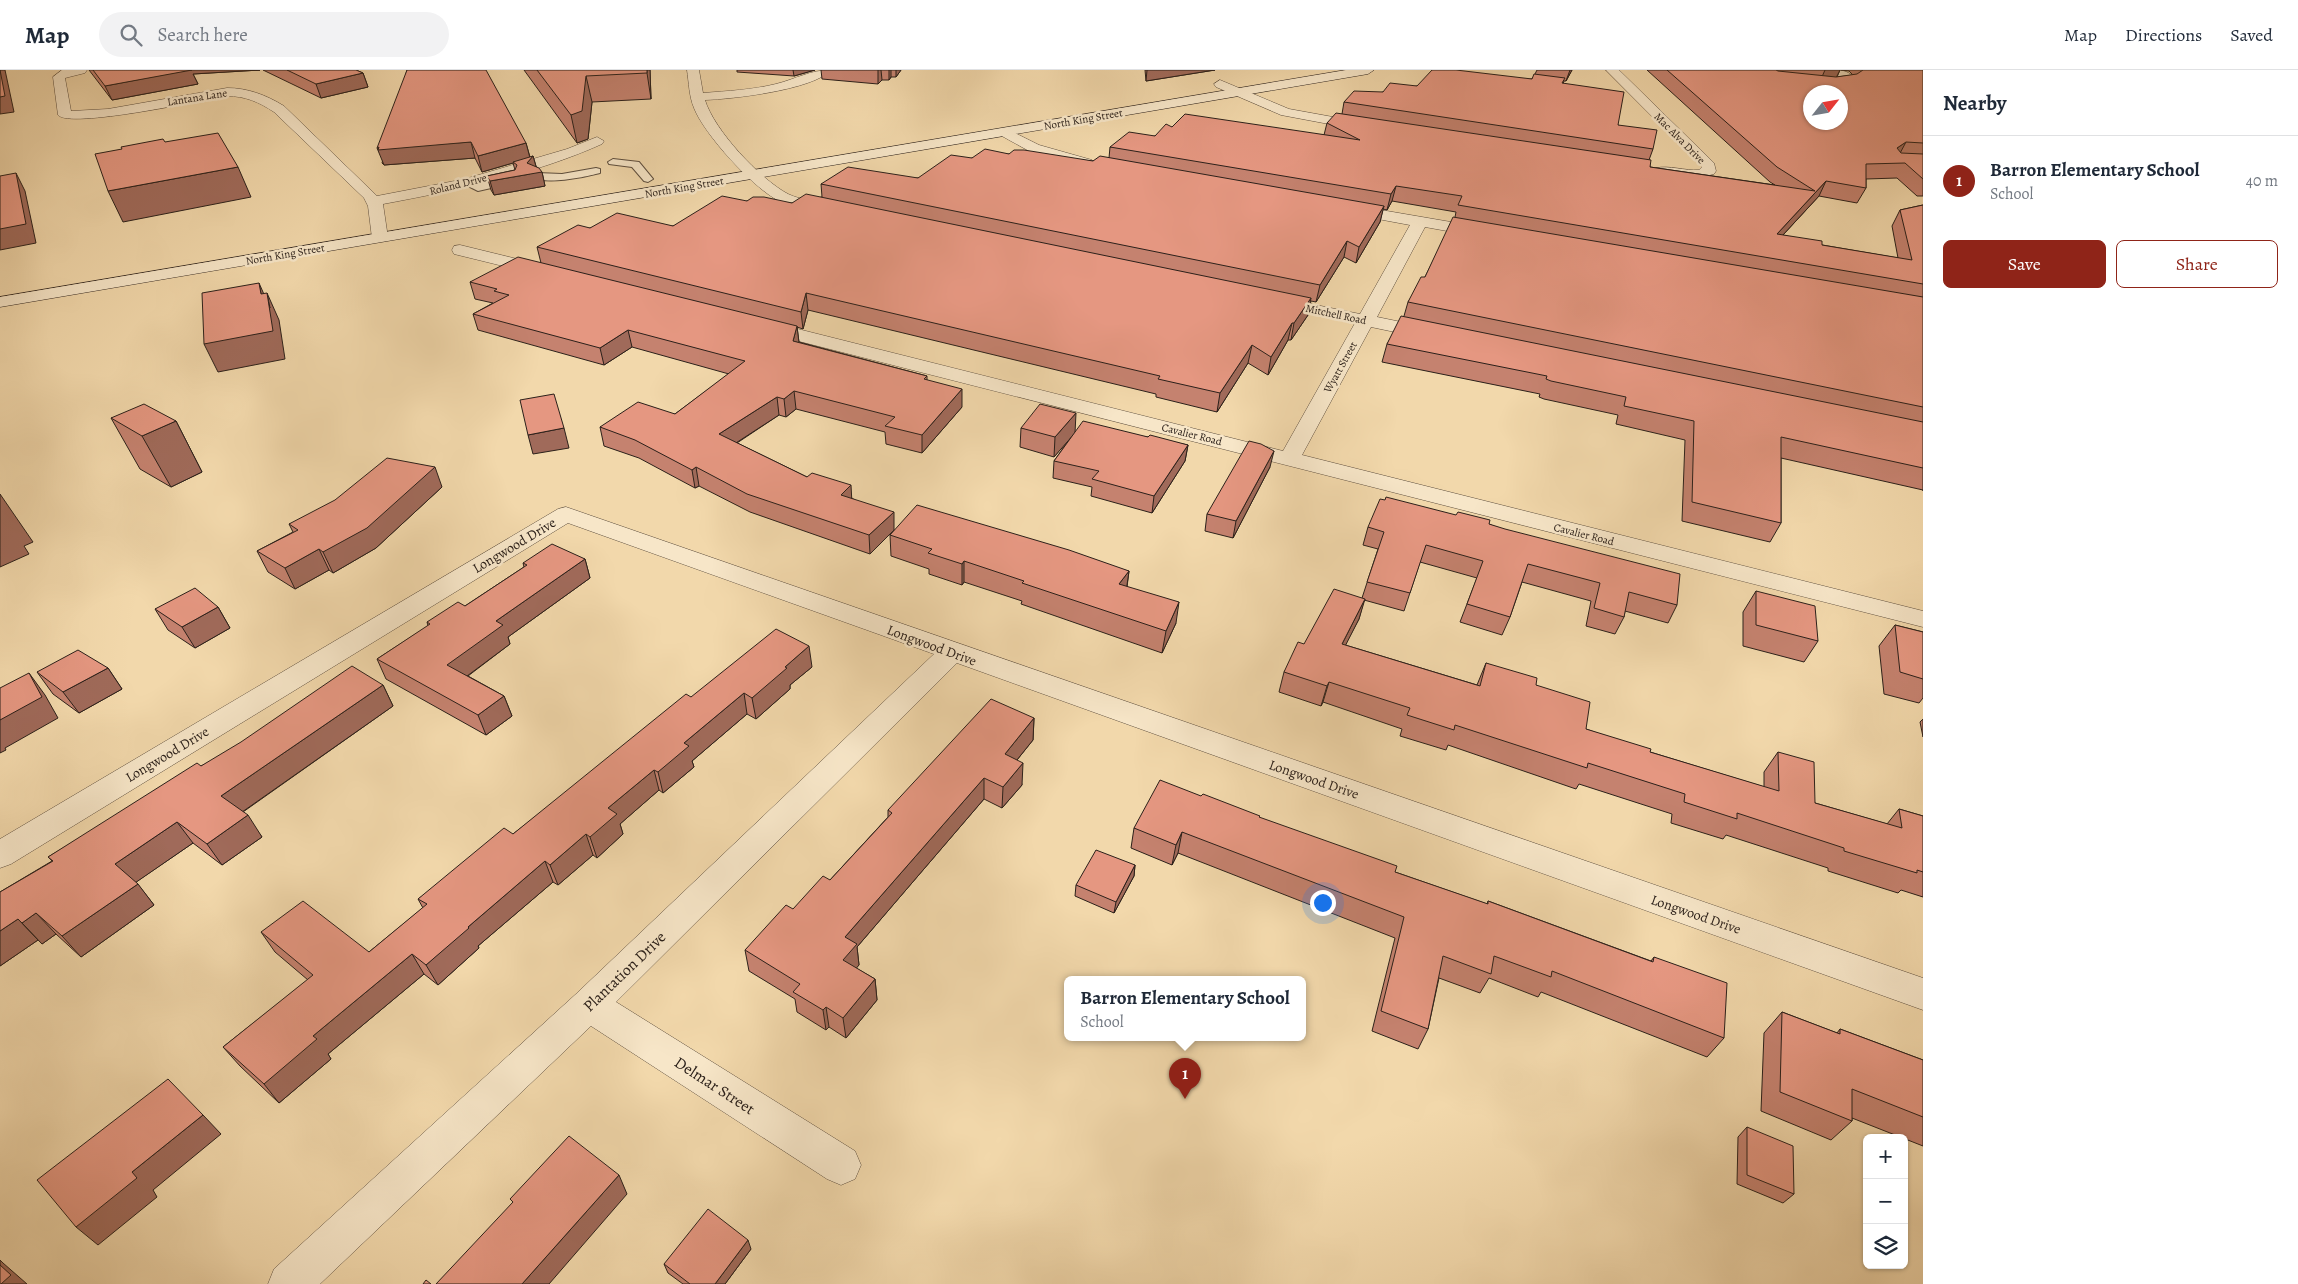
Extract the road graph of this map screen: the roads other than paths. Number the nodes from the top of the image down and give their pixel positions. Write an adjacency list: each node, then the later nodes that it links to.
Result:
1 (81, 70): 26 (street, Lantana Lane)
2 (693, 70): 12 (street)
3 (825, 70): 12 (street)
4 (1303, 70): 8 (street, North King Street)
5 (1368, 70): 10 (street, North King Street)
6 (1612, 70): 13 (street, Mac Alva Drive)
7 (1835, 70): 9 (street)
8 (1220, 84): 10 (street); 19 (street, North King Street)
9 (1812, 84)
10 (1238, 92): 14 (street); 15 (street, North King Street)
11 (1619, 94): 13 (street)
12 (697, 97): 19 (street)
13 (1638, 97): 20 (street, Mac Alva Drive)
14 (1379, 129)
15 (1005, 132): 18 (street); 19 (street, North King Street)
16 (597, 141): 25 (street, Roland Drive)
17 (620, 166): 23 (lane)
18 (1103, 167)
19 (750, 169): 23 (street, North King Street); 28 (street); 30 (street, North King Street)
20 (1648, 169)
21 (596, 171): 22 (lane)
22 (537, 176)
23 (648, 179): 30 (street, North King Street)
24 (514, 180): 25 (lane)
25 (473, 185): 26 (street, Roland Drive)
26 (374, 201): 30 (street)
27 (1326, 205): 29 (street)
28 (850, 213)
29 (1420, 222): 31 (street); 38 (street, Wyatt Street)
30 (379, 231): 32 (street, North King Street); 36 (street, North King Street)
31 (1497, 235)
32 (223, 249)
33 (460, 250): 34 (street)
34 (566, 276)
35 (1259, 298): 38 (street, Mitchell Road)
36 (0, 302)
37 (740, 320): 40 (street, Cavalier Road)
38 (1366, 320): 39 (street, Mitchell Road); 40 (street, Wyatt Street)
39 (1454, 339)
40 (1289, 459): 41 (street, Cavalier Road)
41 (1923, 619)
42 (952, 652): 43 (street, Longwood Drive); 44 (street, Longwood Drive); 45 (street, Plantation Drive)
43 (0, 855)
44 (1923, 994)
45 (589, 1004): 46 (street, Delmar Street); 47 (street, Plantation Drive)
46 (841, 1165)
47 (289, 1284)

